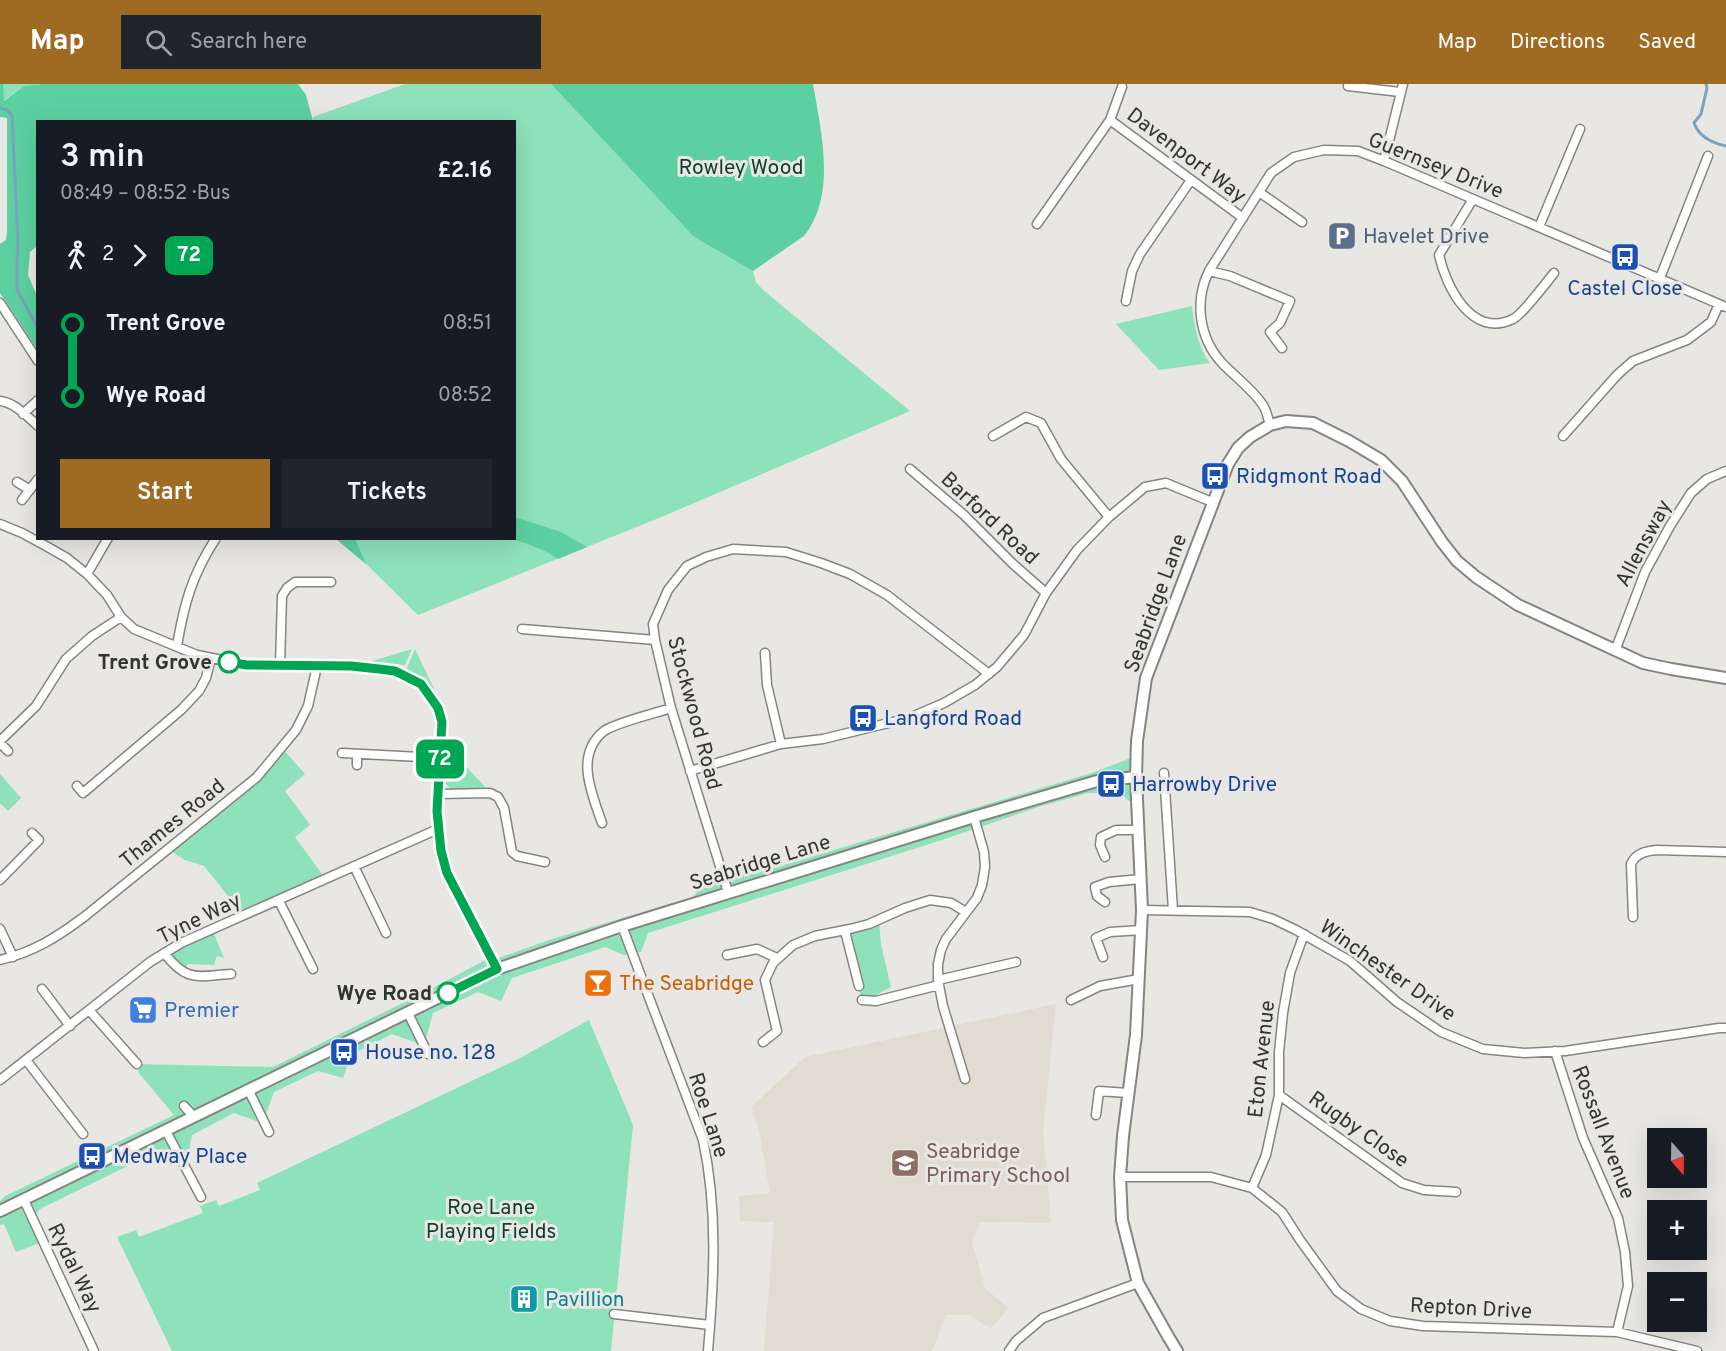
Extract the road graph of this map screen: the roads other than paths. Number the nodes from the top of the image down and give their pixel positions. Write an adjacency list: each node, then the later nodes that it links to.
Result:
1 (1348, 86): 3 (street)
2 (1122, 87): 4 (street)
3 (1402, 88): 7 (street)
4 (1110, 120): 8 (street, Davenport Way); 13 (street)
5 (1580, 129): 14 (street)
6 (1708, 156): 17 (street)
7 (1384, 161): 9 (street, Guernsey Drive); 10 (street, Guernsey Drive)
8 (1191, 180): 11 (street, Davenport Way); 18 (street)
9 (1259, 192): 11 (street, Guernsey Drive); 12 (street)
10 (1473, 199): 14 (street, Guernsey Drive); 16 (street)
11 (1243, 218): 15 (street, Guernsey Drive)
12 (1302, 222)
13 (1037, 224)
14 (1539, 227): 17 (street, Guernsey Drive)
15 (1209, 271): 21 (street); 27 (street, Guernsey Drive)
16 (1554, 273)
17 (1660, 278): 20 (street, Guernsey Drive)
18 (1126, 301)
19 (0, 303): 22 (street)
20 (1723, 305): 29 (street)
21 (1282, 348)
22 (36, 358)
23 (0, 401): 25 (street)
24 (36, 402): 25 (street)
25 (23, 414): 26 (street)
26 (36, 424)
27 (1270, 425): 36 (street, Seabridge Lane); 48 (street, Seabridge Lane)
28 (993, 436): 37 (street)
29 (1563, 436)
30 (910, 469): 43 (street, Barford Road)
31 (1726, 471): 48 (street, Allensway)
32 (17, 482): 34 (street)
33 (36, 482): 34 (street)
34 (30, 490): 35 (street)
35 (22, 500)
36 (1212, 502): 37 (street); 65 (street, Seabridge Lane)
37 (1109, 517): 43 (street)
38 (0, 524): 41 (street)
39 (107, 540): 41 (street)
40 (215, 540): 47 (street)
41 (87, 574): 44 (street)
42 (331, 582): 51 (street)
43 (1046, 593): 53 (street)
44 (121, 617): 47 (street); 56 (street)
45 (522, 629): 46 (street)
46 (655, 640): 53 (street, Stockwood Road); 55 (street, Stockwood Road)
47 (177, 646): 50 (street)
48 (1615, 651): 54 (street, Seabridge Lane)
49 (765, 653): 57 (street)
50 (211, 658): 51 (street); 66 (street)
51 (280, 666): 52 (street)
52 (317, 666): 61 (street); 94 (street, Thames Road)
53 (989, 674): 57 (street)
54 (1726, 678)
55 (671, 708): 63 (street, Stockwood Road); 69 (street)
56 (0, 742): 58 (street)
57 (781, 744): 63 (street)
58 (8, 752)
59 (342, 753): 60 (street)
60 (357, 754): 61 (street); 62 (street)
61 (440, 758): 67 (street)
62 (357, 765)
63 (690, 771): 79 (street, Stockwood Road)
64 (1164, 773): 83 (street)
65 (1136, 777): 68 (street, Seabridge Lane); 71 (street)
66 (77, 786)
67 (439, 794): 70 (street); 75 (street)
68 (974, 818): 79 (street, Seabridge Lane); 84 (street)
69 (602, 823)
70 (438, 829): 76 (street, Tyne Way); 100 (street)
71 (1138, 830): 74 (street); 77 (street)
72 (32, 833): 78 (street)
73 (1726, 852): 85 (street)
74 (1105, 857)
75 (545, 862)
76 (354, 866): 80 (street, Tyne Way); 90 (street)
77 (1141, 879): 81 (street); 82 (street)
78 (0, 880)
79 (728, 892): 86 (street, Seabridge Lane)
80 (279, 901): 92 (street, Tyne Way); 99 (street)
81 (1105, 902)
82 (1142, 910): 83 (street, Winchester Drive); 88 (street)
83 (1173, 910): 91 (street, Winchester Drive)
84 (966, 912): 89 (street); 103 (street)
85 (1633, 917)
86 (622, 926): 100 (street, Seabridge Lane); 137 (street, Roe Lane)
87 (0, 929): 94 (street)
88 (1142, 930): 95 (street); 102 (street)
89 (845, 931): 96 (street); 104 (street)
90 (386, 933)
91 (1304, 934): 113 (street, Winchester Drive); 122 (street, Eton Avenue)
92 (164, 953): 101 (street); 108 (street, Tyne Way)
93 (727, 956): 96 (street)
94 (13, 957): 97 (street, Thames Road)
95 (1103, 957)
96 (777, 958): 112 (street)
97 (0, 960)
98 (1016, 962): 103 (street)
99 (313, 969)
100 (497, 969): 109 (street, Seabridge Lane)
101 (231, 974)
102 (1139, 979): 106 (street); 121 (street)
103 (939, 982): 107 (street); 119 (street)
104 (859, 986)
105 (42, 989): 110 (street)
106 (1071, 999)
107 (862, 1000)
108 (89, 1010): 110 (street, Tyne Way); 116 (street)
109 (408, 1013): 114 (street); 120 (street, Seabridge Lane)
110 (70, 1026): 115 (street, Tyne Way)
111 (1726, 1028): 113 (street, Winchester Drive)
112 (763, 1042)
113 (1555, 1051): 138 (street, Rossall Avenue)
114 (428, 1054)
115 (26, 1060): 118 (street, Tyne Way); 128 (street)
116 (136, 1064)
117 (0, 1067): 118 (street)
118 (3, 1077)
119 (965, 1079)
120 (248, 1089): 125 (street, Seabridge Lane); 127 (street)
121 (1128, 1093): 124 (street); 129 (street)
122 (1279, 1095): 130 (street, Eton Avenue); 131 (street, Rugby Close)
123 (184, 1106): 125 (street)
124 (1096, 1114)
125 (194, 1117): 126 (street, Seabridge Lane)
126 (166, 1131): 132 (street); 133 (street, Seabridge Lane)
127 (269, 1132)
128 (83, 1134)
129 (1120, 1177): 130 (street, Repton Drive); 135 (street)
130 (1252, 1188): 138 (street, Repton Drive)
131 (1456, 1192)
132 (201, 1197)
133 (24, 1200): 134 (street, Seabridge Lane); 139 (street, Rydal Way)
134 (0, 1211)
135 (1138, 1283): 141 (street); 142 (street)
136 (614, 1314): 137 (street)
137 (710, 1325): 140 (street, Roe Lane)
138 (1617, 1332): 143 (street, Repton Drive)
139 (94, 1351)
140 (708, 1351)
141 (1009, 1351)
142 (1177, 1351)
143 (1697, 1351)

